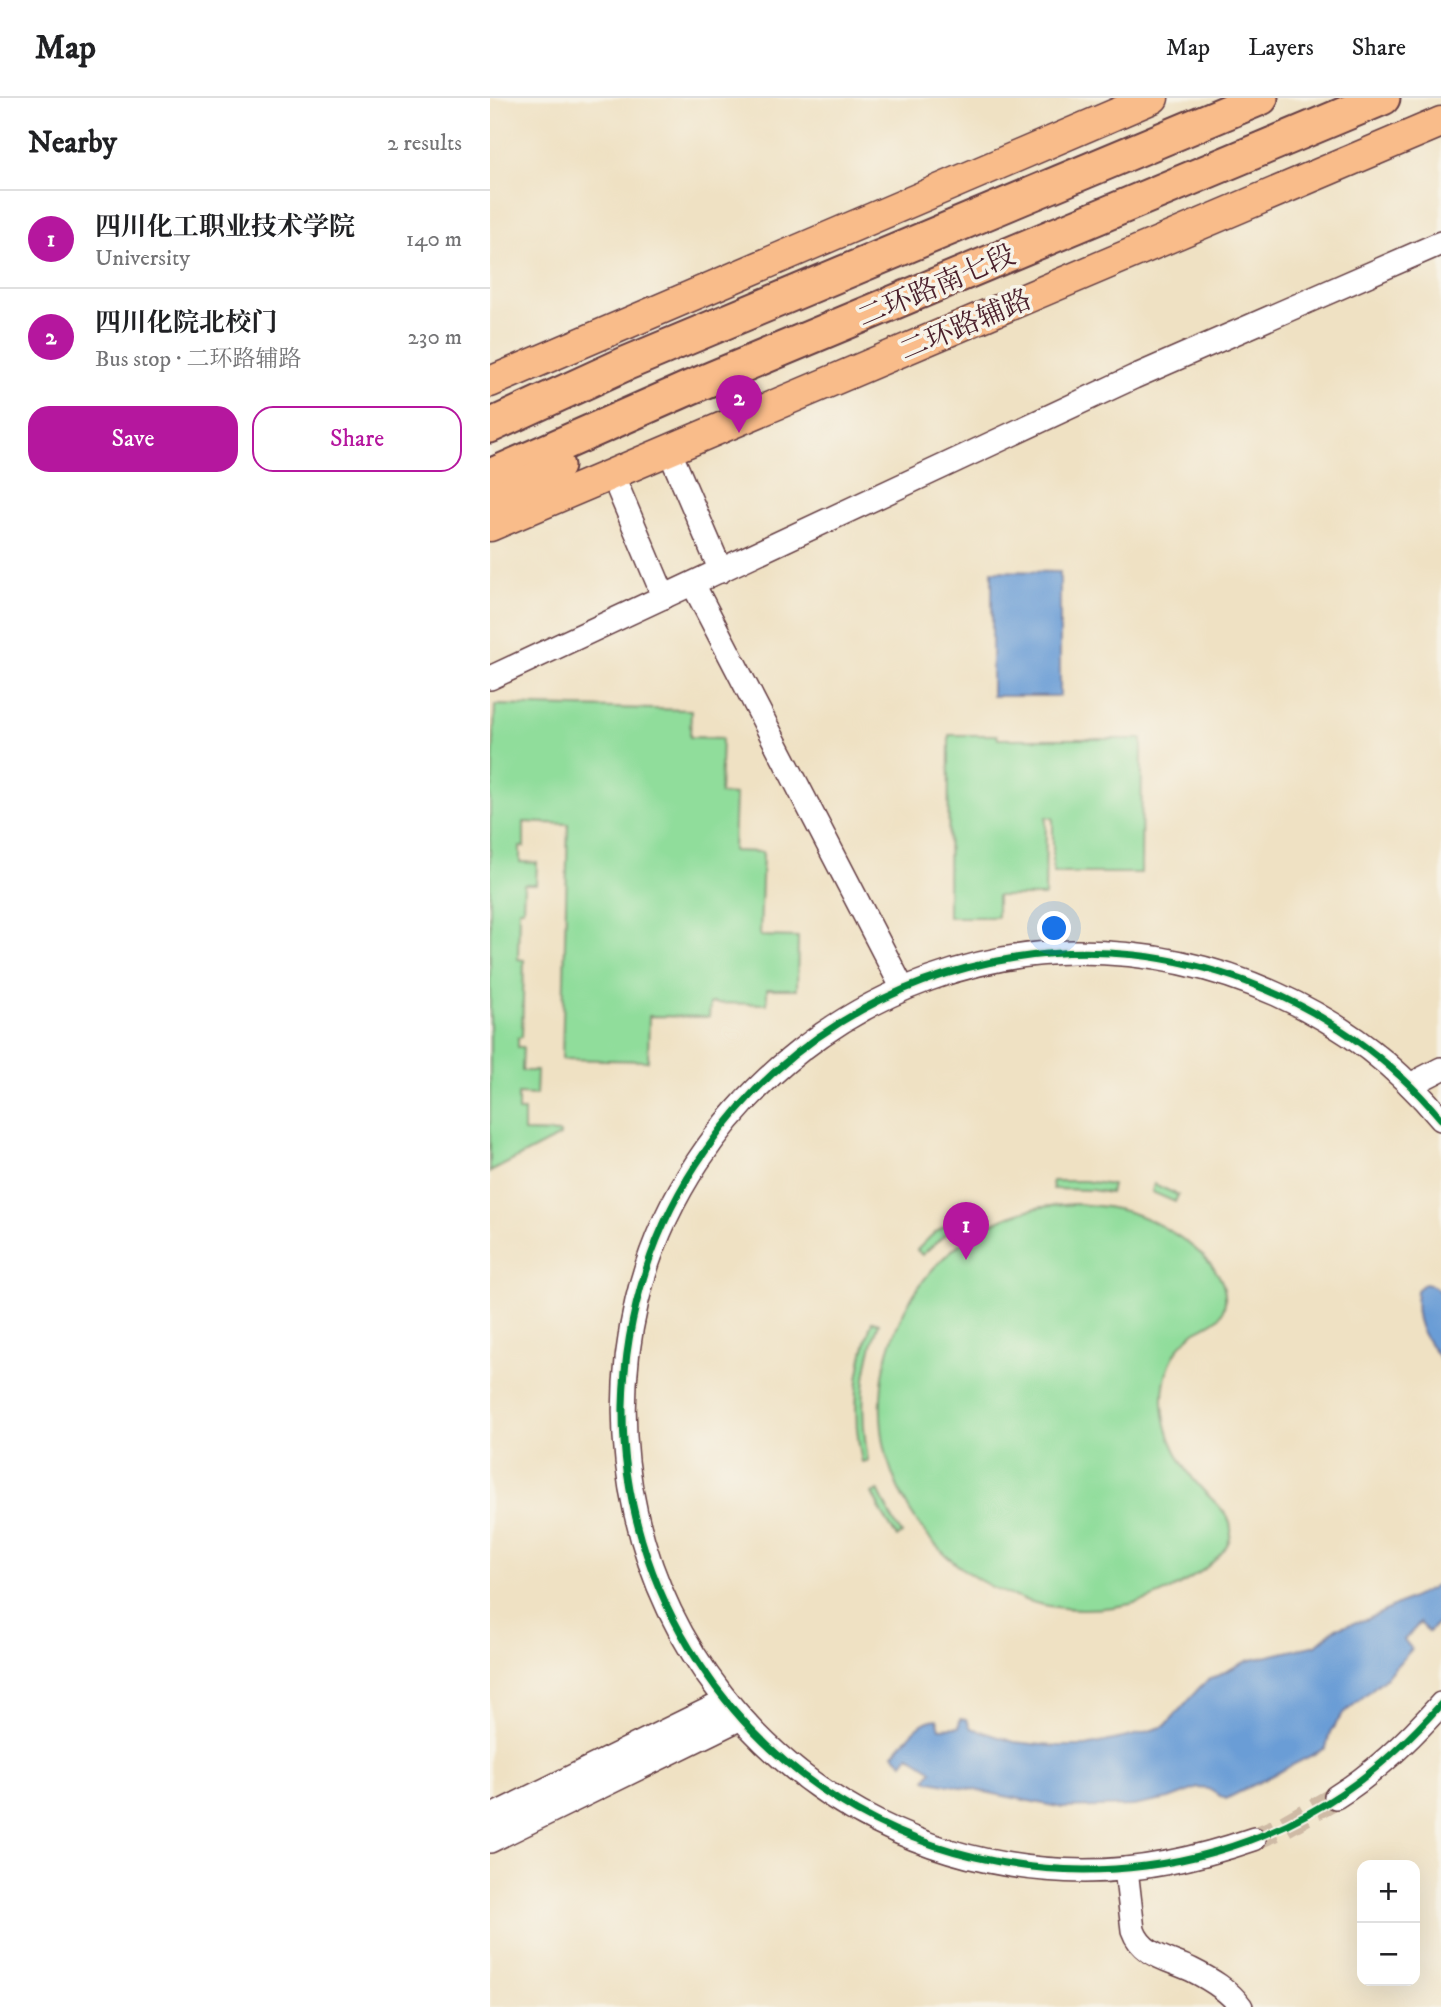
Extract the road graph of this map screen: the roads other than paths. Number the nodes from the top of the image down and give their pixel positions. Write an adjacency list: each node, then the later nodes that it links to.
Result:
1 (1153, 98): 7 (main road)
2 (1261, 98): 6 (highway, 二环路南七段)
3 (1383, 98): 8 (highway, 二环路南七段)
4 (1441, 122): 11 (main road, 二环路辅路)
5 (1441, 243): 16 (street)
6 (625, 364): 9 (highway); 10 (highway, 二环路南七段)
7 (490, 382)
8 (689, 388): 13 (highway, 二环路南七段); 14 (highway)
9 (490, 410)
10 (490, 426)
11 (669, 450): 12 (main road, 二环路辅路); 16 (street)
12 (612, 474): 15 (main road, 二环路辅路); 18 (street)
13 (490, 476)
14 (490, 506)
15 (490, 526)
16 (721, 571): 17 (street)
17 (693, 584): 18 (street); 20 (street)
18 (664, 597): 19 (street)
19 (490, 678)
20 (903, 989): 22 (street); 24 (street)
21 (1441, 1069): 22 (street)
22 (1410, 1085): 23 (street)
23 (1441, 1119)
24 (734, 1709): 27 (street); 29 (street); 30 (street)
25 (1437, 1715): 26 (street)
26 (1336, 1797)
27 (490, 1817)
28 (1254, 1839): 30 (street)
29 (490, 1841)
30 (1126, 1869): 31 (street)
31 (1241, 2007)

